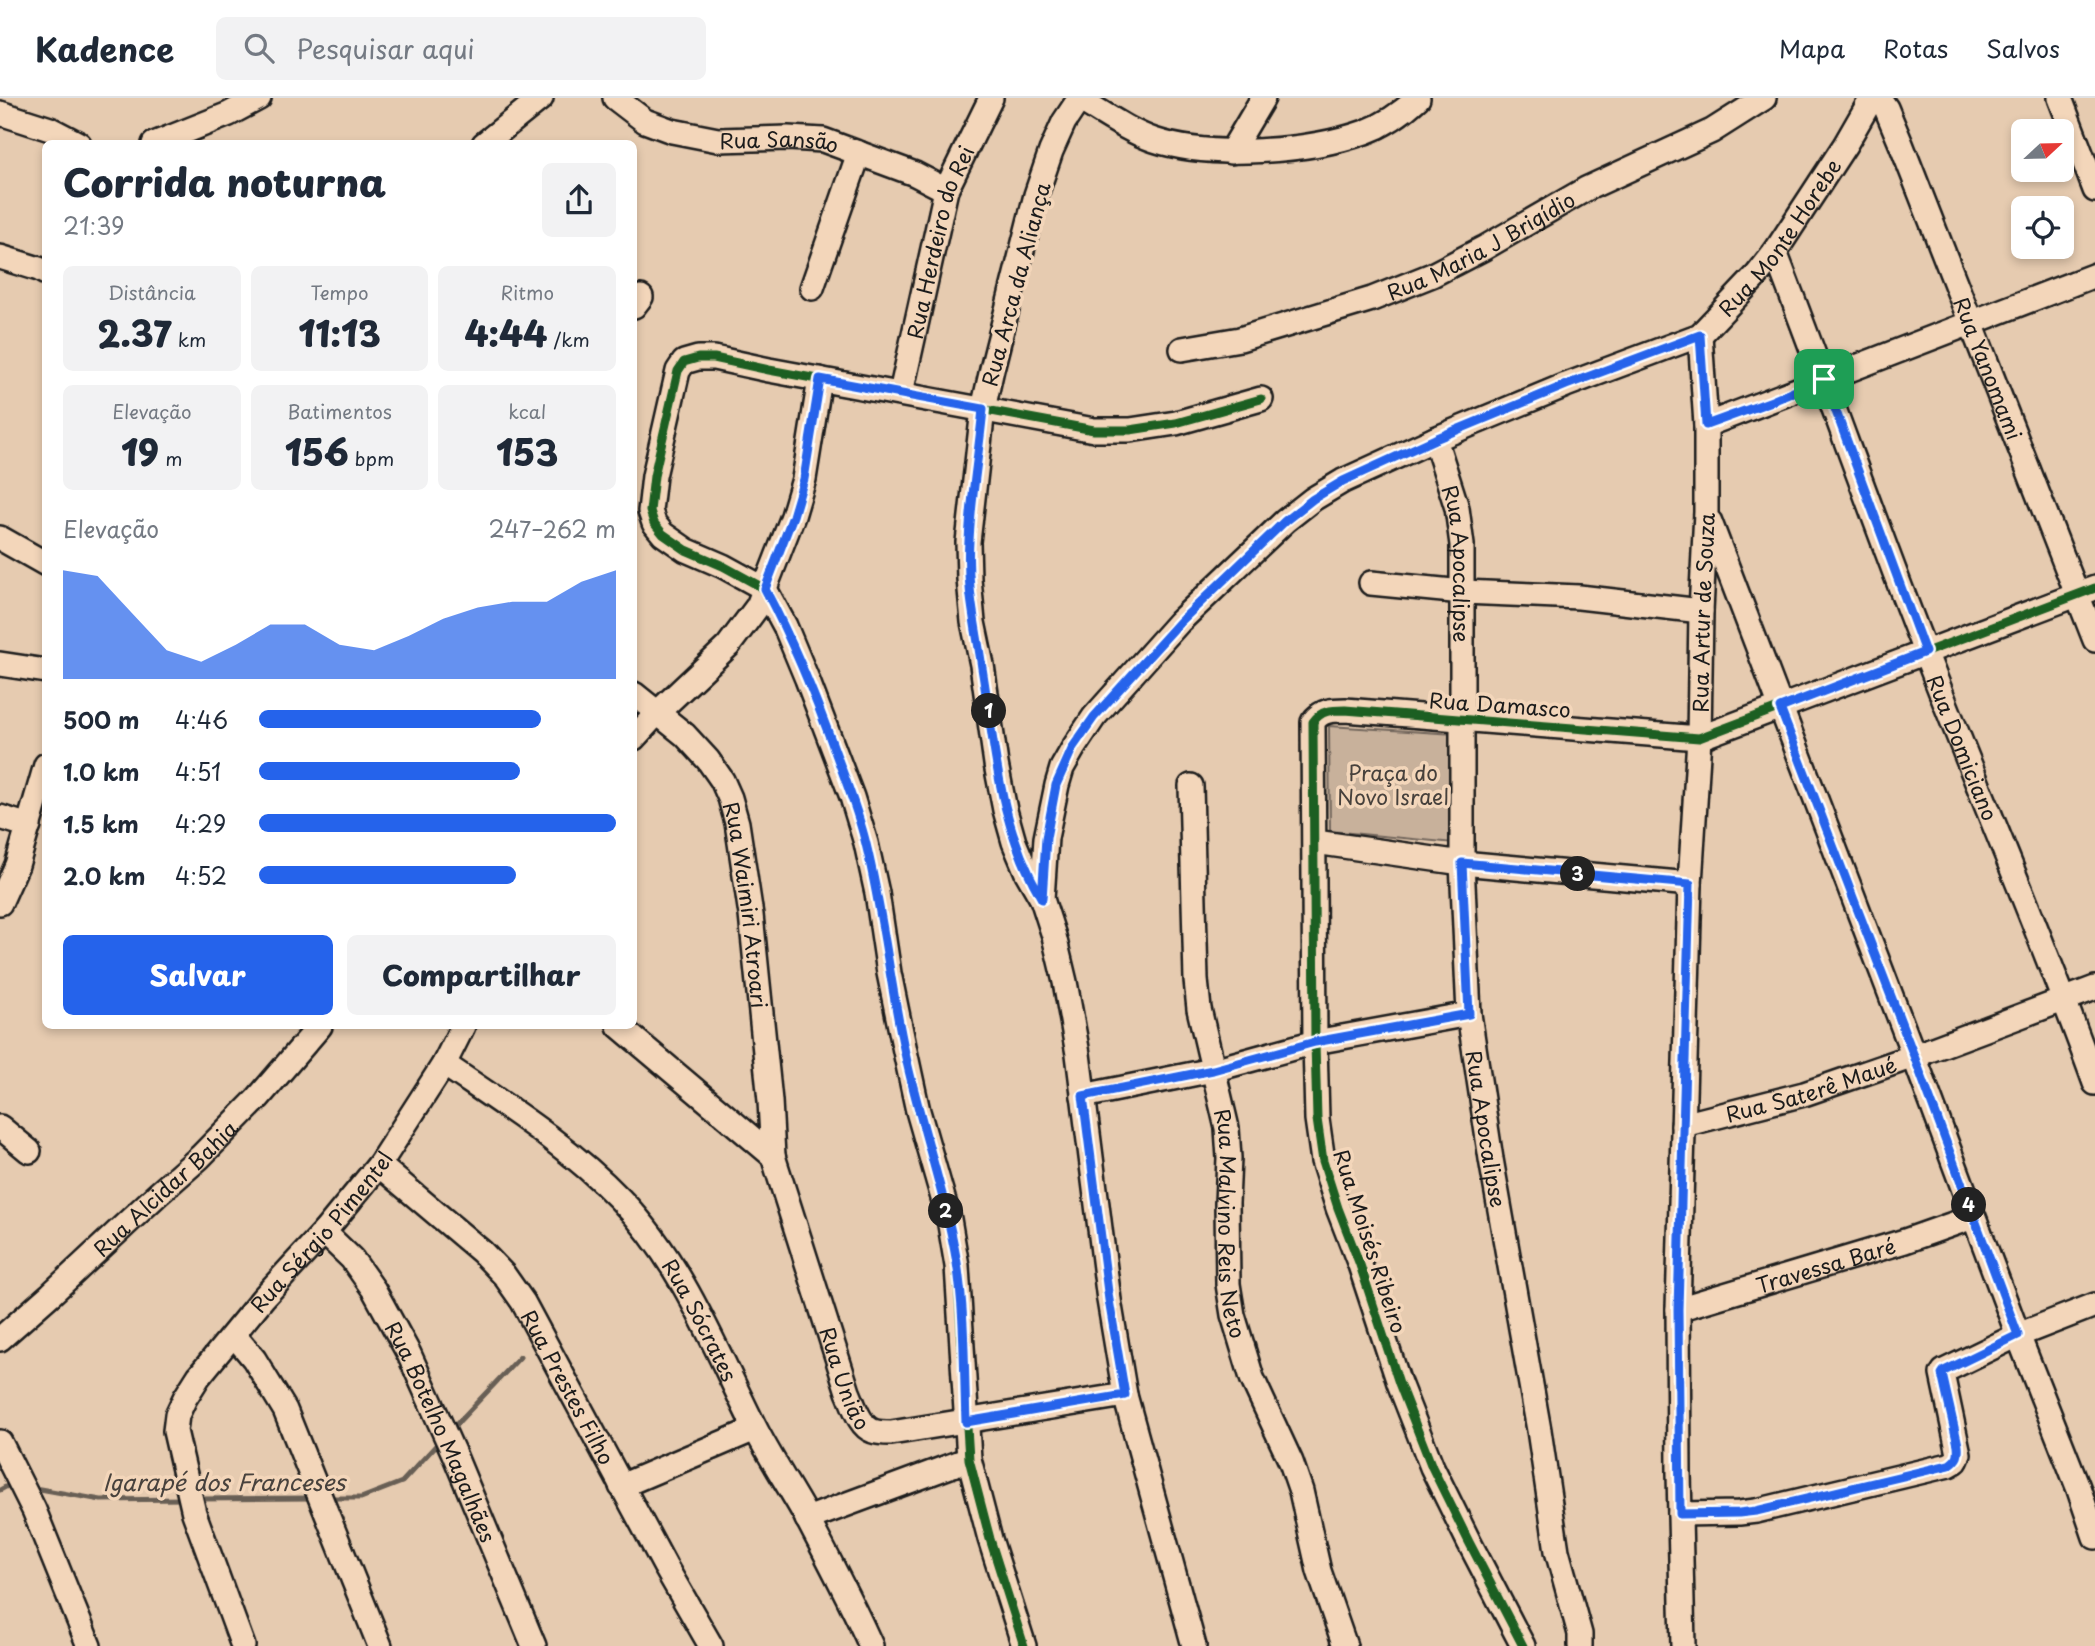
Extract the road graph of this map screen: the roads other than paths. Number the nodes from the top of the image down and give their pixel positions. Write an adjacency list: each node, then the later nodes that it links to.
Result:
1 (259, 98): 14 (street)
2 (541, 98): 15 (street)
3 (614, 98): 17 (street, Rua Sansão)
4 (991, 98): 18 (street, Rua Herdeiro do Rei)
5 (1080, 98): 16 (street); 32 (street, Rua Arca da Aliança)
6 (1264, 98): 16 (street)
7 (1764, 98): 27 (street, Rua Maria J Brigídio)
8 (1872, 98): 20 (street, Rua Monte Horebe)
9 (1879, 98): 25 (street, Rua Yanomami)
10 (2060, 98): 19 (street)
11 (1419, 99): 16 (street)
12 (0, 113): 13 (street)
13 (71, 140)
14 (164, 140)
15 (489, 140)
16 (1231, 152)
17 (859, 153): 18 (street, Rua Sansão); 24 (street)
18 (946, 190): 30 (street, Rua Herdeiro do Rei)
19 (2095, 190)
20 (1775, 252): 26 (street, Rua Monte Horebe); 29 (street, Rua Domiciano)
21 (0, 257): 22 (street)
22 (42, 271)
23 (2095, 275): 25 (street)
24 (812, 288)
25 (1971, 322): 29 (street); 40 (street, Rua Yanomami)
26 (1700, 335): 33 (street, Rua Artur de Souza); 34 (street, Rua Monte Horebe)
27 (1182, 349)
28 (820, 379): 30 (street); 39 (street); 39 (street)
29 (1824, 379): 33 (street); 44 (street, Rua Domiciano)
30 (901, 393): 32 (street)
31 (1261, 399): 32 (street)
32 (983, 409): 61 (street, Rua Arca da Aliança)
33 (1706, 425): 35 (street, Rua Artur de Souza)
34 (1435, 439): 41 (street, Rua Apocalipse); 61 (street, Rua Monte Horebe)
35 (1706, 512): 42 (street, Rua Artur de Souza); 48 (street)
36 (0, 538): 37 (street)
37 (42, 562)
38 (1371, 583): 41 (street)
39 (765, 589): 49 (street); 88 (street)
40 (2086, 591): 43 (street, Rua Yanomami); 44 (street)
41 (1463, 592): 42 (street); 50 (street, Rua Apocalipse)
42 (1701, 611): 53 (street, Rua Artur de Souza)
43 (2095, 640)
44 (1925, 652): 48 (street); 64 (street, Rua Domiciano)
45 (10, 666): 46 (street)
46 (42, 670)
47 (637, 696): 49 (street, Rua Waimiri Atroari)
48 (1780, 708): 53 (street); 70 (street)
49 (657, 713): 52 (street); 78 (street, Rua Waimiri Atroari)
50 (1461, 718): 51 (street, Rua Damasco); 53 (street, Rua Damasco); 59 (street, Rua Apocalipse)
51 (1313, 733): 58 (street, Rua Moisés Ribeiro)
52 (637, 735)
53 (1699, 738): 60 (street, Rua Artur de Souza)
54 (42, 779): 57 (street)
55 (1191, 786): 72 (street, Rua Malvino Reis Neto)
56 (0, 817): 57 (street)
57 (29, 826): 62 (street)
58 (1315, 842): 59 (street); 69 (street, Rua Moisés Ribeiro)
59 (1462, 863): 60 (street); 65 (street, Rua Apocalipse)
60 (1690, 884): 75 (street, Rua Artur de Souza)
61 (1042, 899): 74 (street, Rua Arca da Aliança)
62 (0, 903)
63 (2095, 988): 64 (street, Rua Saterê Maué)
64 (2065, 1000): 70 (street, Rua Saterê Maué); 73 (street, Rua Domiciano)
65 (1469, 1014): 69 (street); 106 (street, Rua Apocalipse)
66 (317, 1029): 86 (street, Rua Alcidar Bahia)
67 (462, 1029): 71 (street, Rua Sérgio Pimentel)
68 (623, 1029): 78 (street)
69 (1315, 1042): 72 (street); 105 (street, Rua Moisés Ribeiro)
70 (1914, 1056): 75 (street, Rua Saterê Maué); 80 (street)
71 (444, 1064): 79 (street, Rua Sérgio Pimentel); 89 (street, Rua Sócrates)
72 (1213, 1070): 74 (street); 104 (street, Rua Malvino Reis Neto)
73 (2095, 1083)
74 (1083, 1096): 87 (street, Rua Arca da Aliança)
75 (1683, 1125): 83 (street, Rua Artur de Souza)
76 (0, 1126): 77 (street)
77 (29, 1151)
78 (773, 1156): 88 (street, Rua União)
79 (379, 1165): 81 (street, Rua Sérgio Pimentel); 92 (street, Rua Prestes Filho)
80 (1973, 1217): 83 (street, Travessa Baré); 85 (street)
81 (324, 1232): 84 (street, Rua Sérgio Pimentel); 99 (street, Rua Botelho Magalhães)
82 (2095, 1305): 85 (street)
83 (1678, 1309): 93 (street, Rua Artur de Souza)
84 (234, 1335): 97 (street, Rua Sérgio Pimentel); 98 (street)
85 (2018, 1335): 93 (street); 95 (street)
86 (0, 1339)
87 (1125, 1395): 88 (street, Rua União); 103 (street, Rua Arca da Aliança)
88 (966, 1422): 91 (street)
89 (755, 1429): 92 (street); 94 (street, Rua Sócrates)
90 (0, 1442): 96 (street)
91 (969, 1459): 94 (street); 102 (street)
92 (621, 1486): 100 (street, Rua Prestes Filho)
93 (1680, 1514): 107 (street, Rua Artur de Souza)
94 (807, 1519): 101 (street, Rua Sócrates)
95 (2095, 1537)
96 (89, 1646)
97 (243, 1646)
98 (380, 1646)
99 (534, 1646)
100 (711, 1646)
101 (871, 1646)
102 (1024, 1646)
103 (1194, 1646)
104 (1345, 1646)
105 (1523, 1646)
106 (1580, 1646)
107 (1683, 1646)

